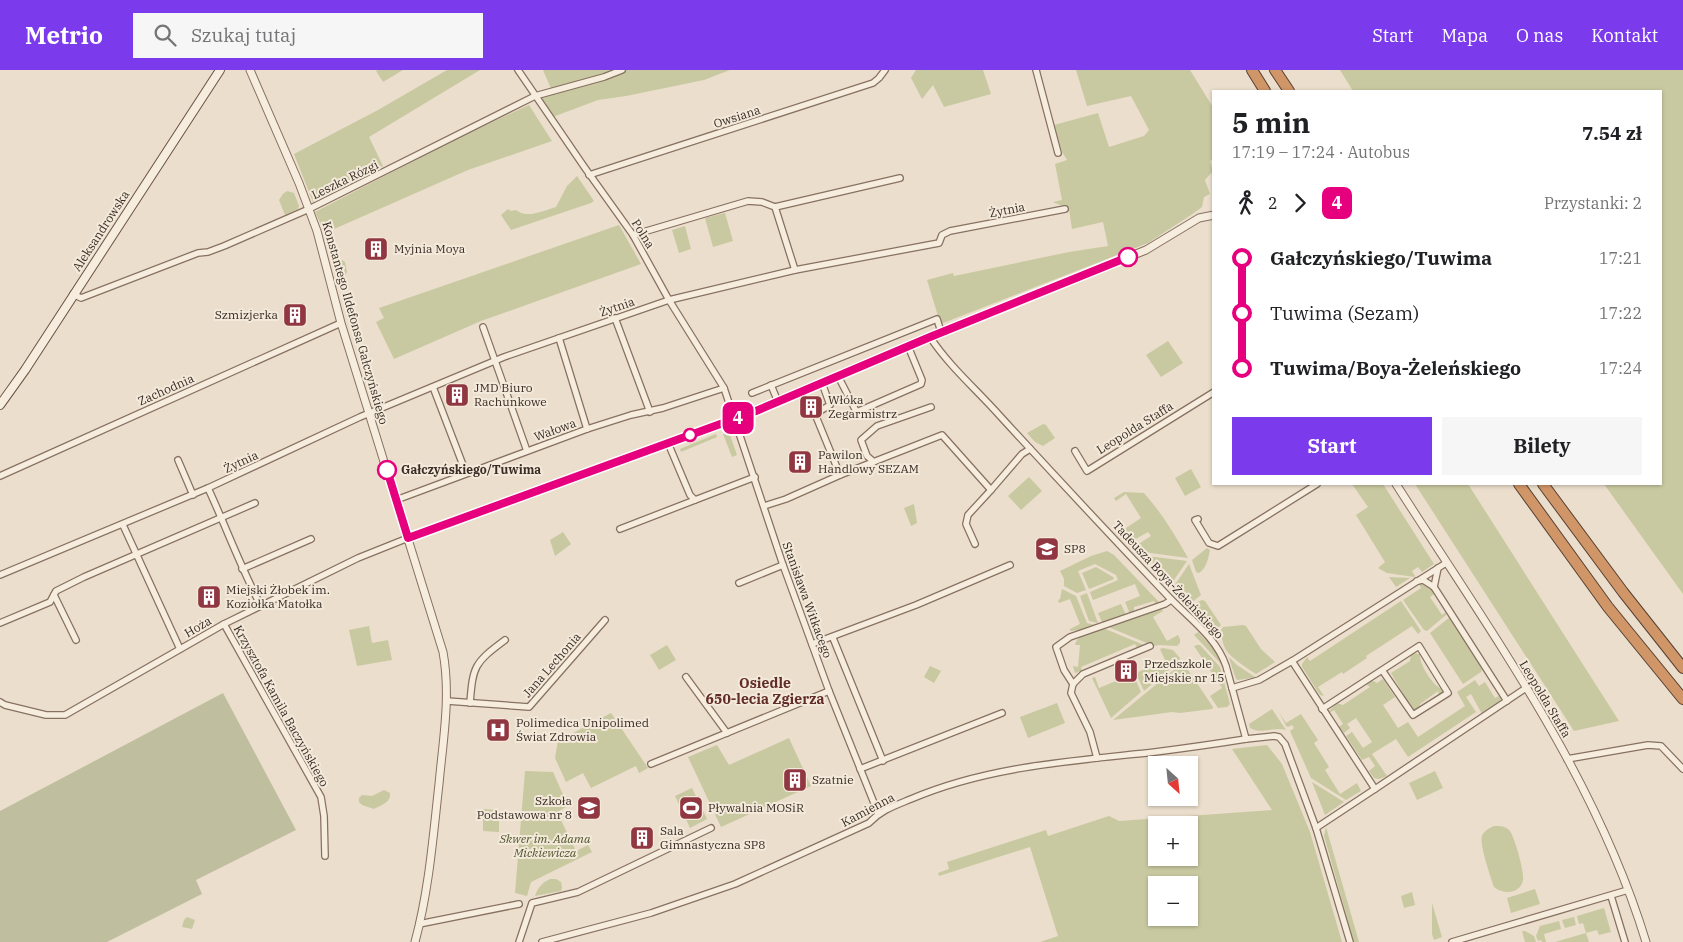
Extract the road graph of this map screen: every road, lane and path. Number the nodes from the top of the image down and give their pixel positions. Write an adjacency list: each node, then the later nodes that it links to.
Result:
1 (220, 70): 21 (main road, Aleksandrowska)
2 (250, 70): 16 (street, Konstantego Ildefonsa Gałczyńskiego)
3 (518, 70): 11 (street, Polna)
4 (622, 70): 11 (street, Leszka Rózgi)
5 (885, 70): 13 (street, Owsiana)
6 (1036, 70): 12 (street)
7 (1252, 70): 9 (highway)
8 (1275, 70): 10 (highway)
9 (1264, 90)
10 (1288, 90)
11 (535, 96): 13 (street, Polna); 16 (street, Leszka Rózgi)
12 (1058, 153)
13 (589, 175): 19 (street, Polna)
14 (900, 178): 15 (street)
15 (775, 207): 19 (street); 20 (street)
16 (309, 209): 21 (street, Leszka Rózgi); 24 (street, Konstantego Ildefonsa Gałczyńskiego)
17 (1065, 209): 20 (street, Żytnia)
18 (1212, 215): 26 (street)
19 (634, 235): 22 (street, Polna)
20 (795, 270): 22 (street, Żytnia)
21 (73, 294): 39 (main road, Aleksandrowska)
22 (669, 300): 23 (street, Żytnia); 35 (street, Polna)
23 (615, 318): 28 (street, Żytnia); 41 (street)
24 (341, 323): 42 (street, Konstantego Ildefonsa Gałczyńskiego); 52 (street, Zachodnia)
25 (483, 327): 30 (street)
26 (941, 332): 27 (street); 33 (street)
27 (930, 337): 29 (street); 46 (street, Tadeusza Boya-Żeleńskiego)
28 (558, 338): 30 (street, Żytnia); 44 (street)
29 (908, 346): 31 (street); 31 (street)
30 (495, 360): 34 (street, Żytnia); 47 (street)
31 (838, 376): 32 (street)
32 (822, 383): 38 (street); 53 (street)
33 (771, 385): 36 (street); 38 (street)
34 (433, 387): 42 (street, Żytnia); 51 (street)
35 (724, 388): 41 (street, Wałowa); 43 (street, Polna)
36 (752, 392)
37 (1212, 393): 48 (street, Leopolda Staffa)
38 (778, 402): 43 (street)
39 (0, 405)
40 (931, 407): 50 (street)
41 (650, 412): 44 (street, Wałowa)
42 (369, 414): 59 (street, Żytnia); 62 (street, Konstantego Ildefonsa Gałczyńskiego)
43 (735, 419): 45 (street); 54 (street, Stanisława Witkacego)
44 (587, 429): 47 (street, Wałowa)
45 (668, 443): 63 (street); 71 (street)
46 (1030, 449): 60 (street); 84 (street, Tadeusza Boya-Żeleńskiego)
47 (527, 451): 51 (street, Wałowa)
48 (1075, 451)
49 (178, 460): 61 (street)
50 (874, 462): 53 (street); 60 (street)
51 (466, 473): 62 (street, Wałowa)
52 (0, 476)
53 (840, 476): 65 (street)
54 (755, 477): 63 (street); 65 (street, Stanisława Witkacego)
55 (1315, 485): 67 (street)
56 (1397, 485): 74 (street, Leopolda Staffa)
57 (1520, 485): 103 (highway)
58 (1544, 485): 96 (highway)
59 (208, 488): 61 (street, Żytnia); 66 (street)
60 (991, 490): 72 (street)
61 (193, 494): 68 (street, Żytnia)
62 (396, 500): 71 (street, Konstantego Ildefonsa Gałczyńskiego)
63 (694, 500): 69 (street)
64 (255, 503): 66 (street)
65 (764, 506): 75 (street, Stanisława Witkacego)
66 (221, 517): 73 (street); 78 (street)
67 (1198, 519)
68 (123, 525): 73 (street); 79 (street, Żytnia)
69 (620, 529)
70 (311, 538): 78 (street)
71 (408, 538): 85 (street, Hoża); 104 (street, Konstantego Ildefonsa Gałczyńskiego)
72 (975, 544)
73 (136, 554): 83 (street); 94 (street)
74 (1446, 563): 77 (street); 101 (street, Leopolda Staffa)
75 (783, 565): 81 (street); 92 (street, Stanisława Witkacego)
76 (1010, 565): 89 (street)
77 (1438, 568): 80 (street); 82 (street)
78 (242, 569): 85 (street)
79 (0, 575)
80 (1415, 581): 82 (street); 95 (street)
81 (739, 583)
82 (1434, 587): 105 (street)
83 (54, 595): 87 (street); 90 (street)
84 (1171, 600): 99 (street); 100 (street, Tadeusza Boya-Żeleńskiego)
85 (261, 606): 88 (street, Hoża)
86 (605, 620): 106 (street, Jana Lechonia)
87 (0, 623)
88 (224, 624): 94 (street, Hoża); 122 (street, Krzysztofa Kamila Baczyńskiego)
89 (833, 638): 92 (street); 114 (street)
90 (76, 640)
91 (505, 640): 106 (street)
92 (812, 644): 102 (street, Stanisława Witkacego)
93 (1150, 646): 99 (street)
94 (180, 649): 107 (street, Hoża)
95 (1292, 661): 100 (street); 108 (street)
96 (1683, 668)
97 (1382, 670): 97 (street); 108 (street)
98 (686, 677): 110 (street)
99 (1073, 684): 112 (street)
100 (1232, 688): 111 (street, Tadeusza Boya-Żeleńskiego)
101 (1526, 688): 105 (street); 113 (street, Leopolda Staffa)
102 (829, 691): 110 (street); 117 (street, Stanisława Witkacego)
103 (1683, 699)
104 (446, 701): 106 (street, Jana Lechonia); 126 (street, Konstantego Ildefonsa Gałczyńskiego)
105 (1507, 701): 118 (street)
106 (470, 703)
107 (2, 704)
108 (1322, 709): 118 (street)
109 (1002, 713): 114 (street)
110 (727, 733): 115 (street)
111 (1246, 739): 112 (street, Kamienna); 121 (street)
112 (1097, 758): 119 (street, Kamienna)
113 (1567, 758): 116 (street); 123 (street, Leopolda Staffa)
114 (883, 761): 117 (street)
115 (651, 764)
116 (1683, 769)
117 (860, 770): 119 (street, Stanisława Witkacego)
118 (1375, 789): 121 (street)
119 (878, 813): 129 (street, Kamienna)
120 (711, 828): 128 (street)
121 (1316, 828): 130 (street)
122 (325, 856)
123 (1628, 890): 124 (street); 133 (street, Leopolda Staffa)
124 (1612, 896): 131 (street); 132 (street)
125 (519, 904): 126 (street)
126 (420, 924): 127 (street, Konstantego Ildefonsa Gałczyńskiego)
127 (415, 942)
128 (519, 942)
129 (542, 942)
130 (1350, 942)
131 (1453, 942)
132 (1625, 942)
133 (1646, 942)

